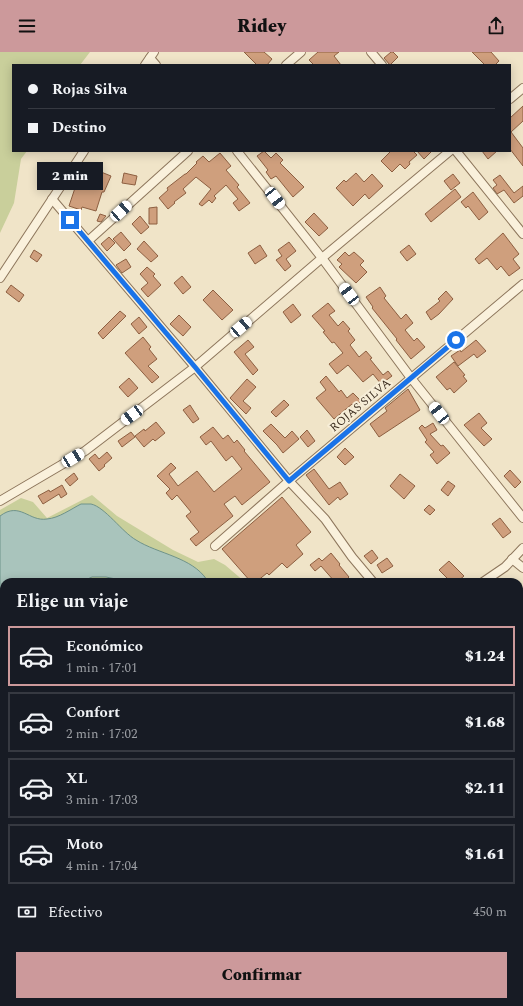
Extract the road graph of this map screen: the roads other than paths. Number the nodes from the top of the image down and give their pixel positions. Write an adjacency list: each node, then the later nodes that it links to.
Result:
1 (301, 52): 3 (street)
2 (371, 52): 4 (street)
3 (287, 64)
4 (381, 64)
5 (523, 88): 6 (street)
6 (511, 98)
7 (83, 152): 12 (street)
8 (187, 152): 14 (street)
9 (238, 152): 15 (street)
10 (449, 152): 15 (street)
11 (457, 152): 13 (street)
12 (52, 199): 14 (street); 16 (street)
13 (523, 234)
14 (88, 241): 18 (street)
15 (322, 258): 18 (street); 19 (street)
16 (0, 278)
17 (523, 284): 19 (street, ROJAS SILVA)
18 (195, 367): 20 (street); 21 (street)
19 (411, 378): 20 (street, ROJAS SILVA); 22 (street)
20 (289, 481): 23 (street, ROJAS SILVA); 27 (street)
21 (0, 501)
22 (523, 518)
23 (215, 546)
24 (523, 548): 25 (street)
25 (512, 559): 26 (street); 28 (street)
26 (523, 568)
27 (370, 578)
28 (489, 578)

